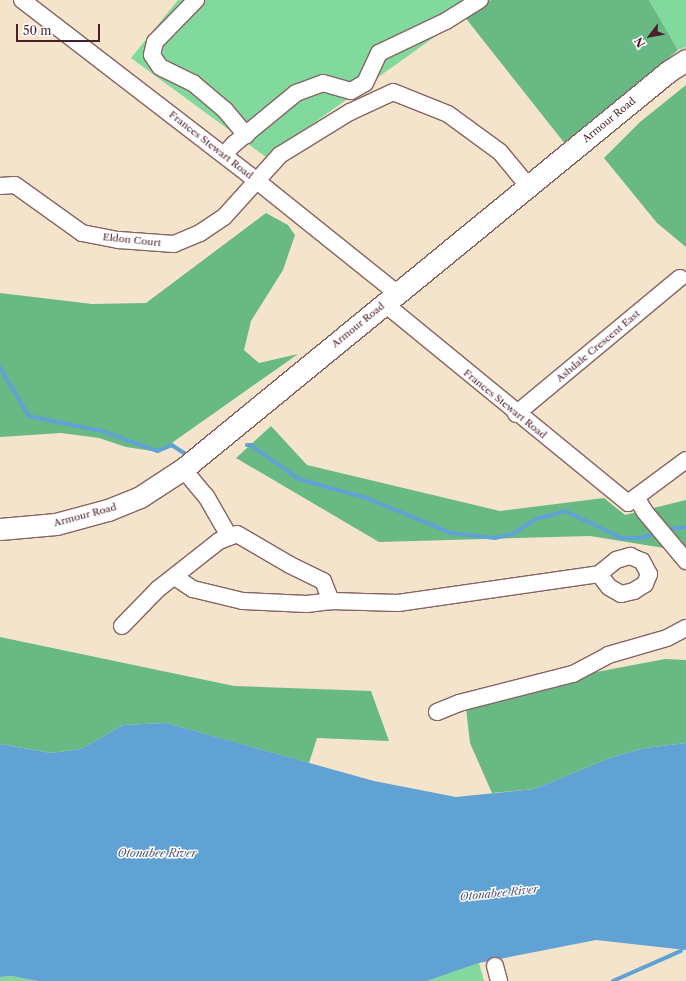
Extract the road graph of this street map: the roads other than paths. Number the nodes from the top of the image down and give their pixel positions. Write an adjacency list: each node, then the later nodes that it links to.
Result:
1 (22, 0): 6 (street, Frances Stewart Road)
2 (196, 0): 5 (street)
3 (480, 0): 5 (street)
4 (686, 60): 9 (main road, Armour Road)
5 (246, 135): 6 (street)
6 (224, 155): 7 (street, Frances Stewart Road)
7 (257, 181): 8 (street, Eldon Court); 9 (street, Eldon Court); 11 (street, Frances Stewart Road)
8 (0, 186)
9 (528, 186): 11 (main road, Armour Road)
10 (680, 278): 12 (street, Ashdale Crescent East)
11 (391, 298): 12 (street, Frances Stewart Road); 14 (main road, Armour Road)
12 (516, 414): 15 (street, Frances Stewart Road)
13 (686, 460): 15 (street)
14 (183, 469): 16 (main road, Armour Road); 17 (street)
15 (632, 500): 18 (street, Frances Stewart Road)
16 (0, 529)
17 (229, 536): 20 (street); 21 (street)
18 (686, 561)
19 (599, 574): 21 (street)
20 (174, 577): 21 (street); 22 (street)
21 (331, 601)
22 (122, 626)
23 (686, 628): 24 (street)
24 (437, 712)

